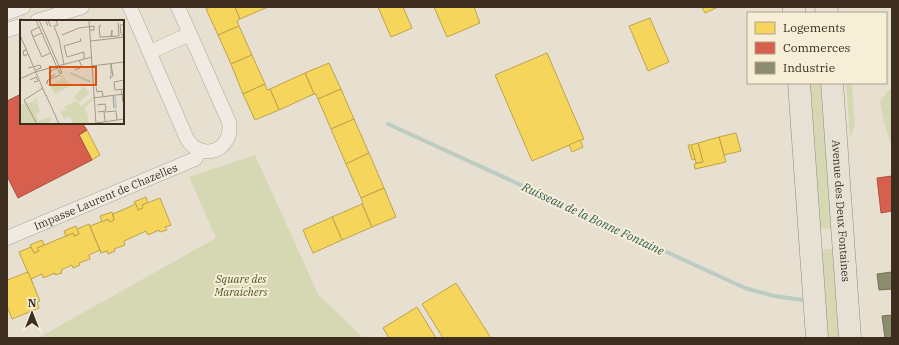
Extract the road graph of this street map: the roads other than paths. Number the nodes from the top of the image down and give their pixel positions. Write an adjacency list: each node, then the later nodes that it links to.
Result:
1 (23, 7): 5 (street)
2 (82, 7): 6 (street)
3 (130, 7): 10 (street)
4 (178, 7): 9 (street)
5 (7, 13)
6 (40, 20)
7 (20, 26): 8 (street)
8 (7, 30)
9 (190, 34): 10 (street); 13 (street)
10 (150, 52): 13 (street)
11 (799, 84): 15 (main road)
12 (832, 84): 16 (main road, Avenue des Deux Fontaines)
13 (200, 150): 14 (street, Impasse Laurent de Chazelles)
14 (7, 238)
15 (817, 338)
16 (850, 338)

